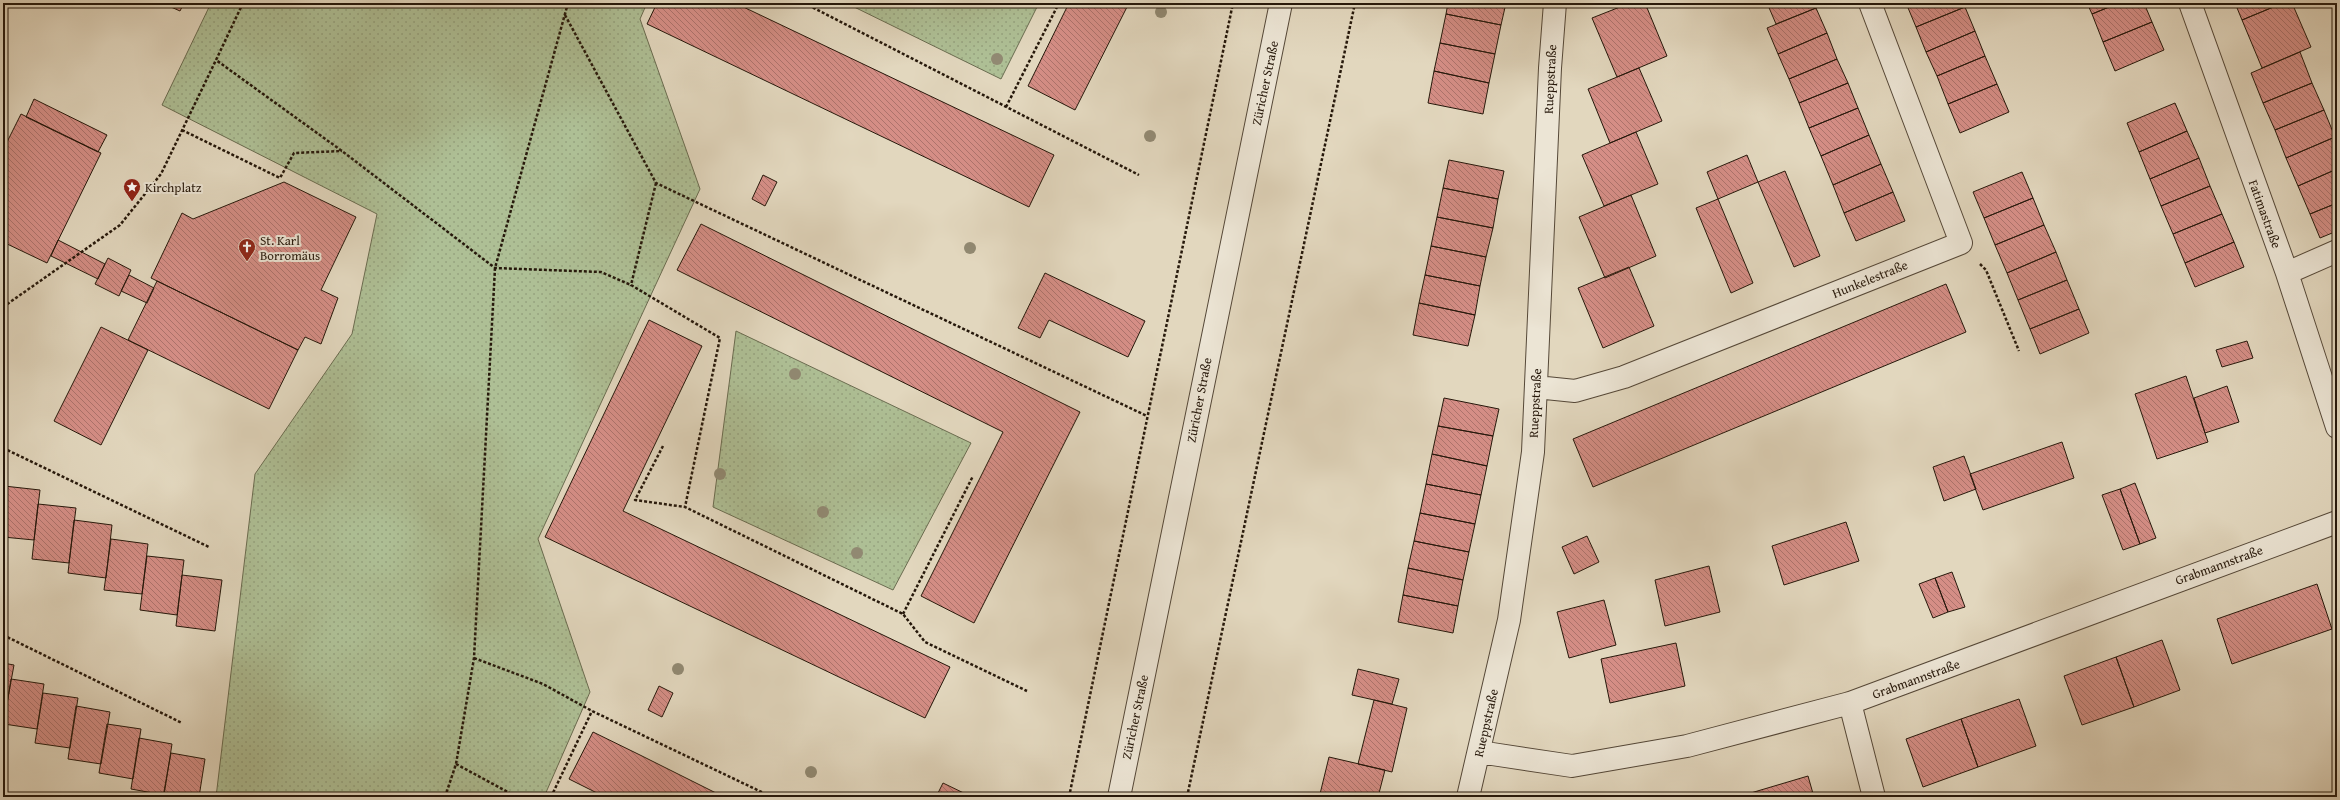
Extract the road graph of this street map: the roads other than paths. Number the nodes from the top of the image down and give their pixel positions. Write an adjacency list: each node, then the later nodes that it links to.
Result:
1 (1281, 3): 12 (street, Züricher Straße)
2 (1555, 3): 7 (street, Rueppstraße)
3 (1870, 3): 7 (street, Hunkelestraße)
4 (2190, 3): 6 (street, Fatimastraße)
5 (2337, 251): 6 (street)
6 (2287, 274): 8 (street, Fatimastraße)
7 (1536, 387): 11 (street, Rueppstraße)
8 (2337, 427)
9 (2337, 522): 10 (street, Grabmannstraße)
10 (1850, 703): 11 (street, Grabmannstraße); 14 (street)
11 (1479, 752): 13 (street, Rueppstraße)
12 (1119, 797)
13 (1468, 797)
14 (1874, 797)

